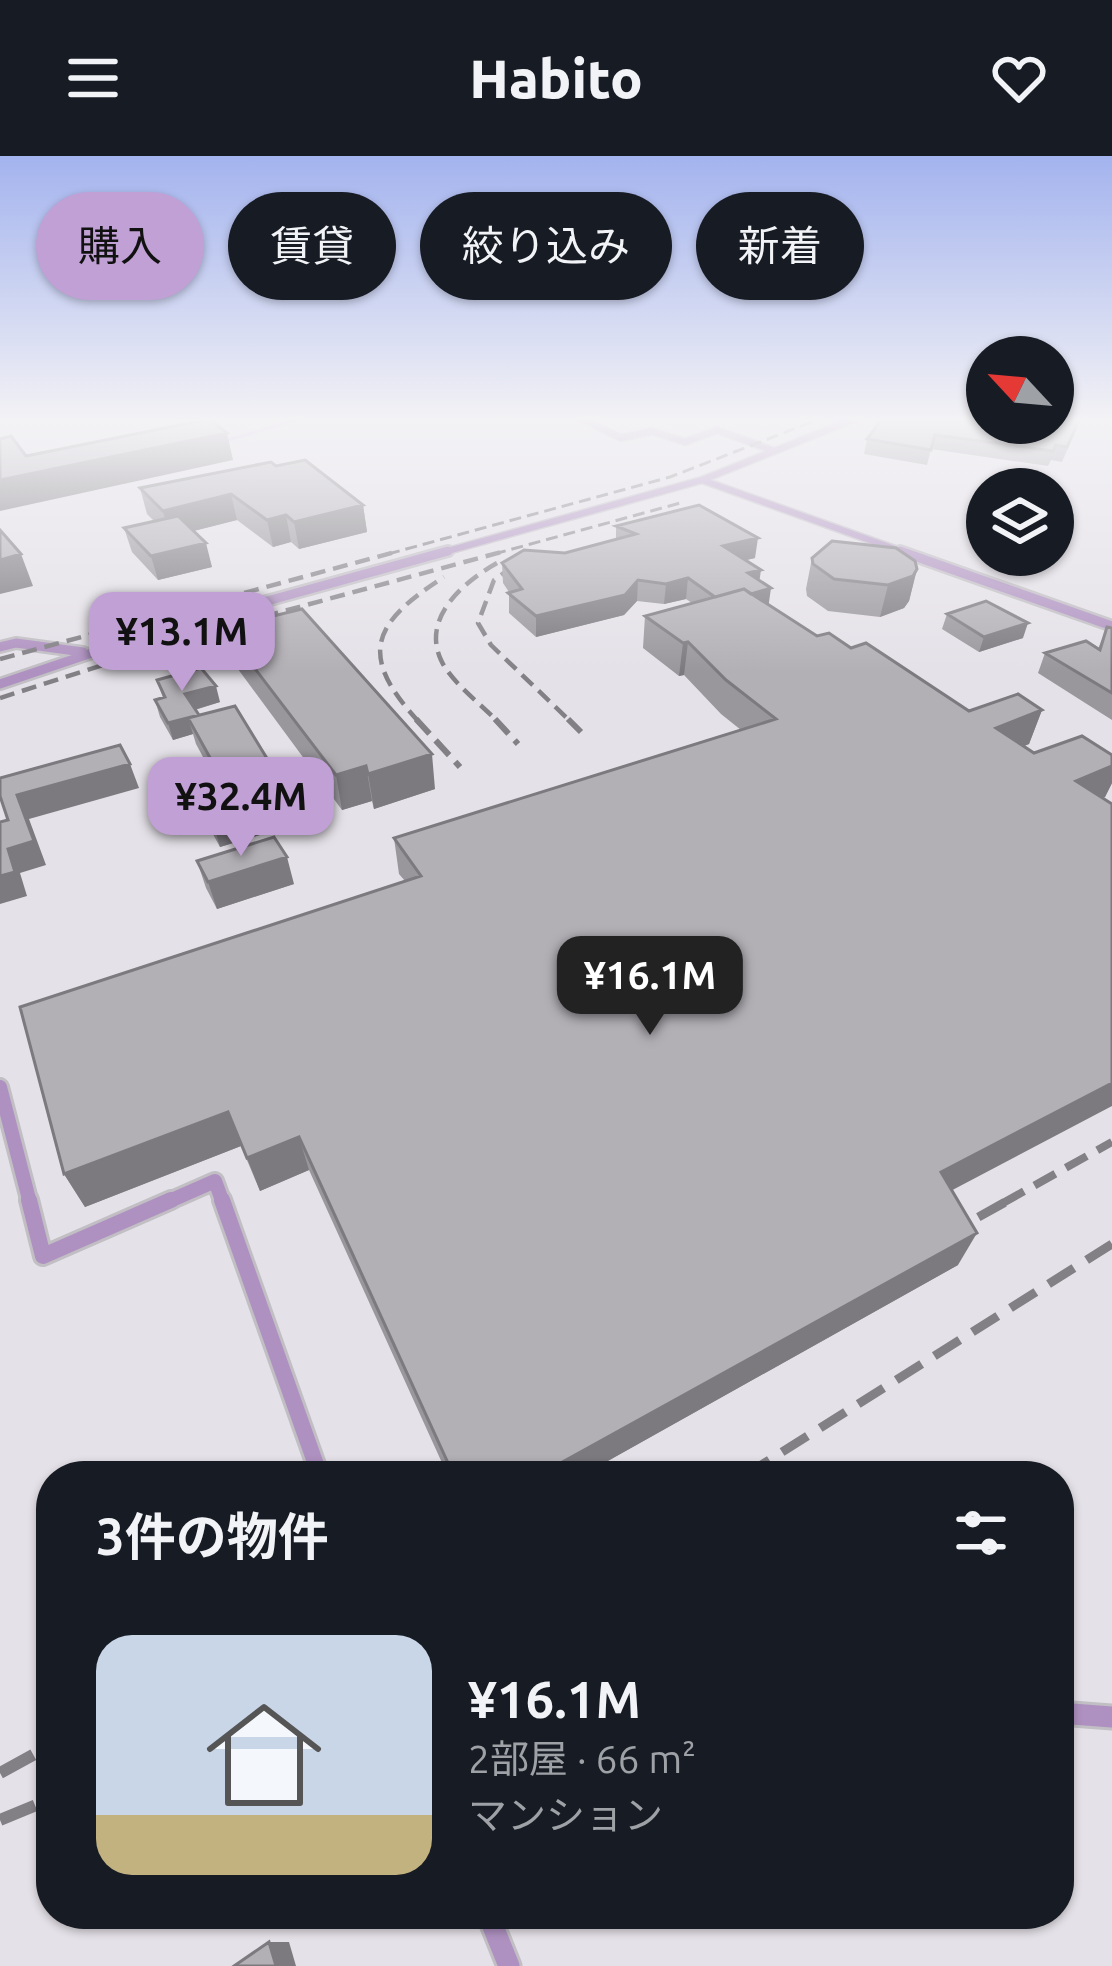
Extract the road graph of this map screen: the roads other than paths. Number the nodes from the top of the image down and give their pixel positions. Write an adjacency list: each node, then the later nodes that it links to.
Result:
1 (622, 502): 5 (lane)
2 (763, 502): 3 (lane)
3 (1112, 626)
4 (0, 647): 5 (lane)
5 (88, 653): 6 (lane)
6 (0, 684)
7 (0, 1087): 8 (lane)
8 (315, 1461)
9 (1074, 1714): 10 (lane)
10 (1112, 1717)
11 (494, 1929): 12 (lane)
12 (508, 1966)

